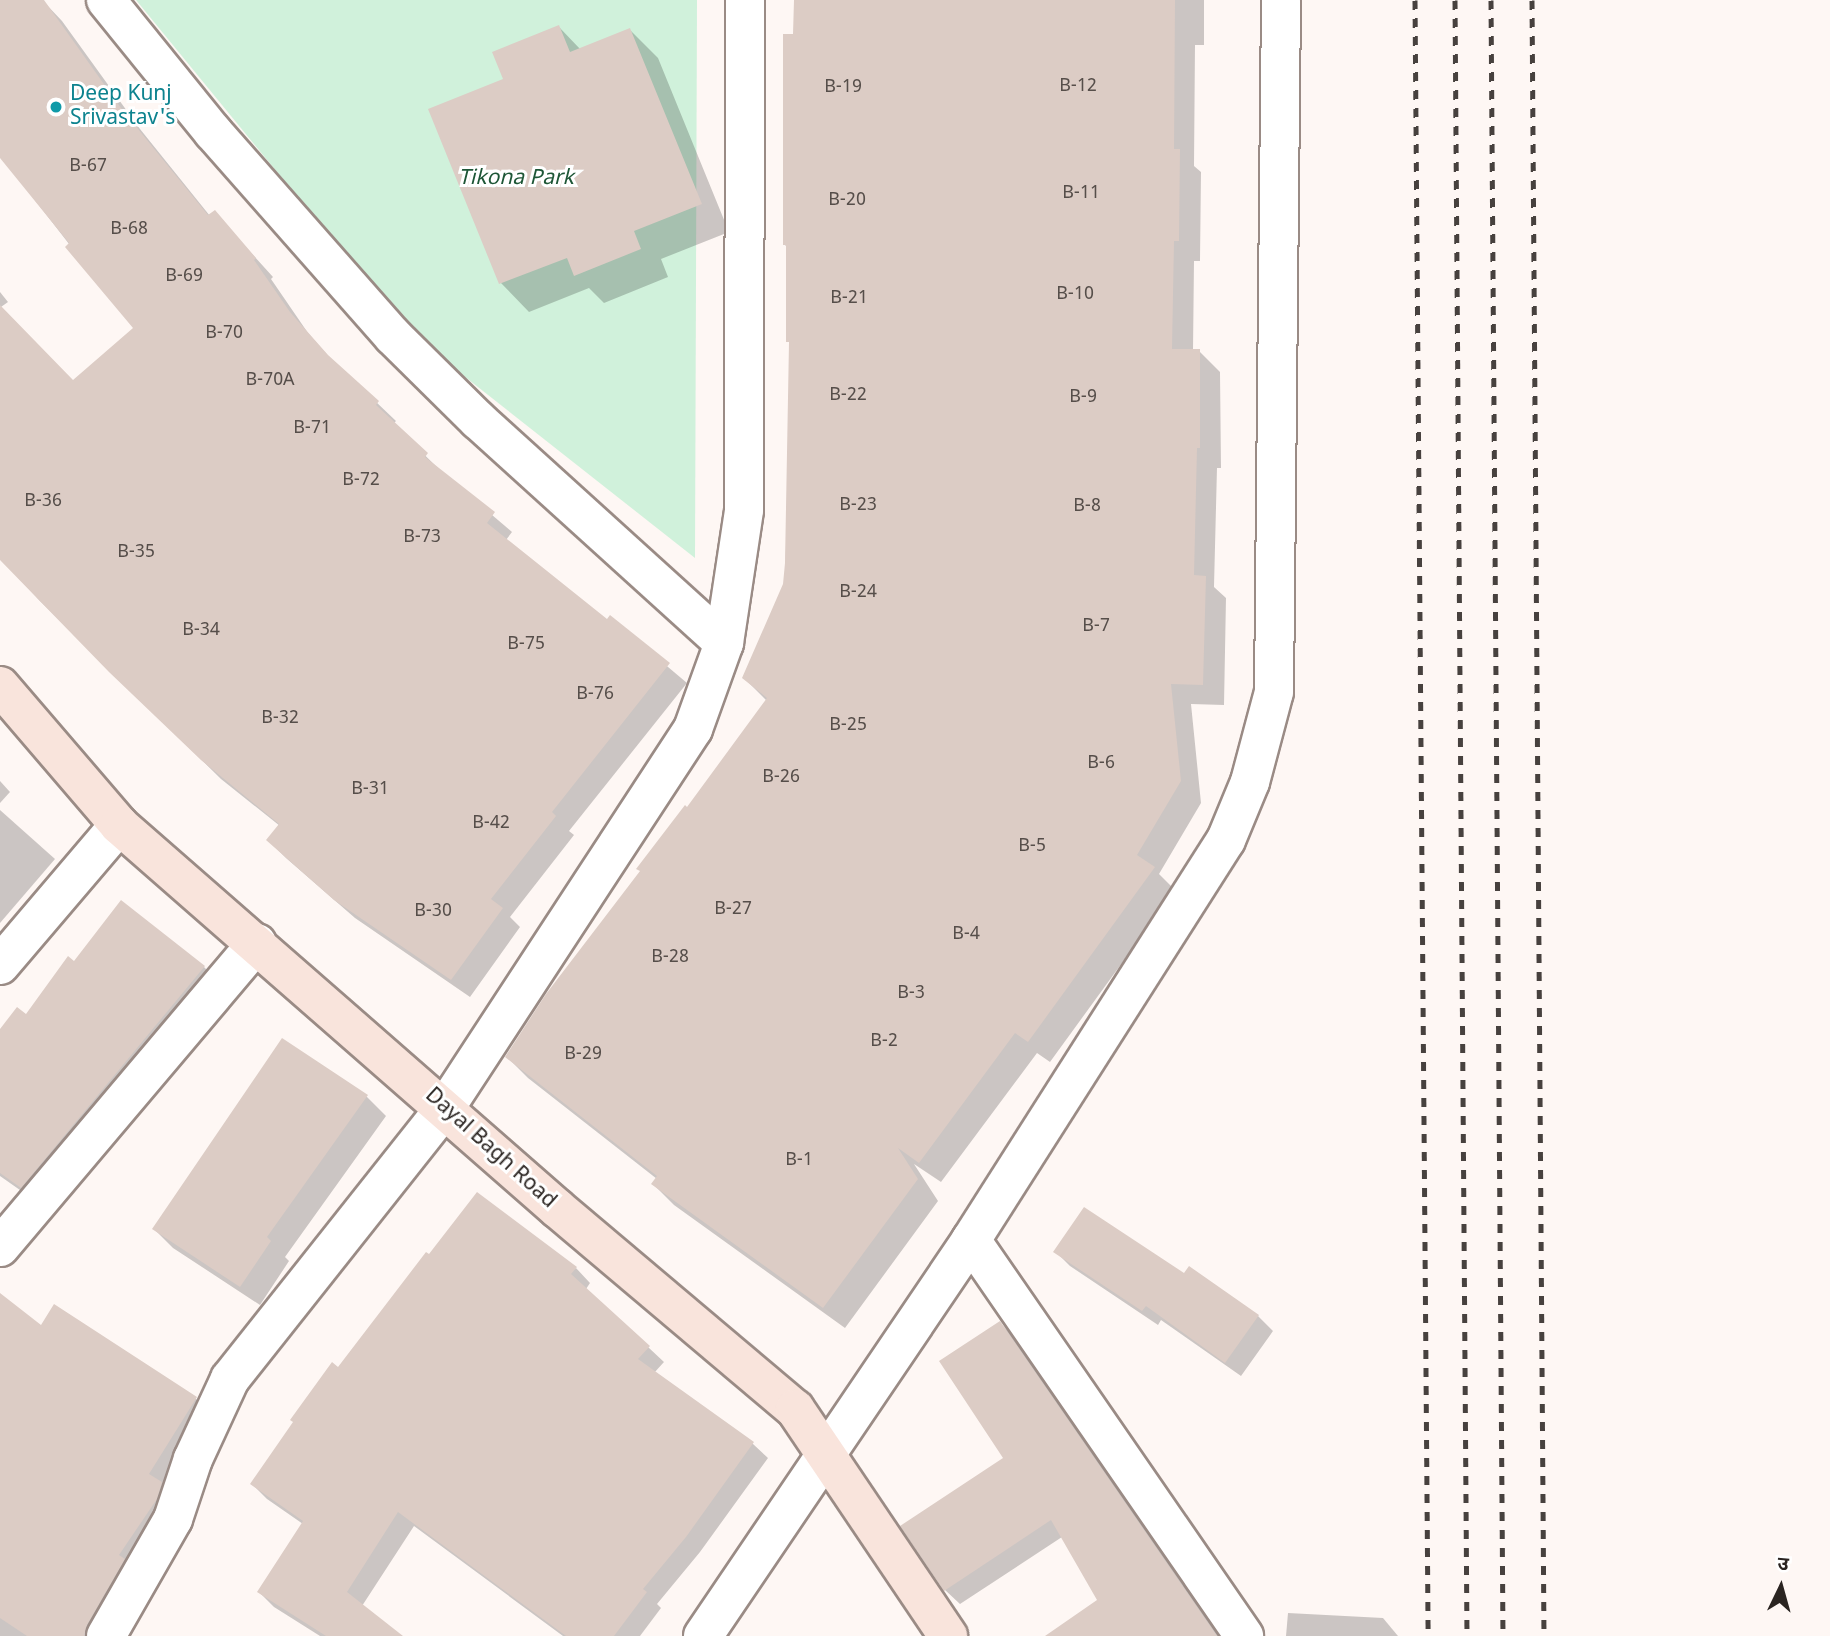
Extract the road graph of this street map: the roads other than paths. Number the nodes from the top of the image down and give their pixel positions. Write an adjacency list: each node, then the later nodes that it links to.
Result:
1 (106, 0): 4 (street)
2 (745, 0): 4 (street)
3 (1281, 0): 10 (street)
4 (724, 643): 9 (street)
5 (0, 685): 6 (street, Dayal Bagh Road)
6 (119, 825): 7 (street, Dayal Bagh Road); 8 (street)
7 (257, 943): 9 (street, Dayal Bagh Road); 11 (street)
8 (0, 965)
9 (445, 1108): 12 (street, Dayal Bagh Road); 13 (street)
10 (971, 1240): 12 (street); 16 (street)
11 (0, 1247)
12 (825, 1457): 14 (street); 15 (street, Dayal Bagh Road)
13 (106, 1636)
14 (703, 1636)
15 (948, 1636)
16 (1244, 1636)

